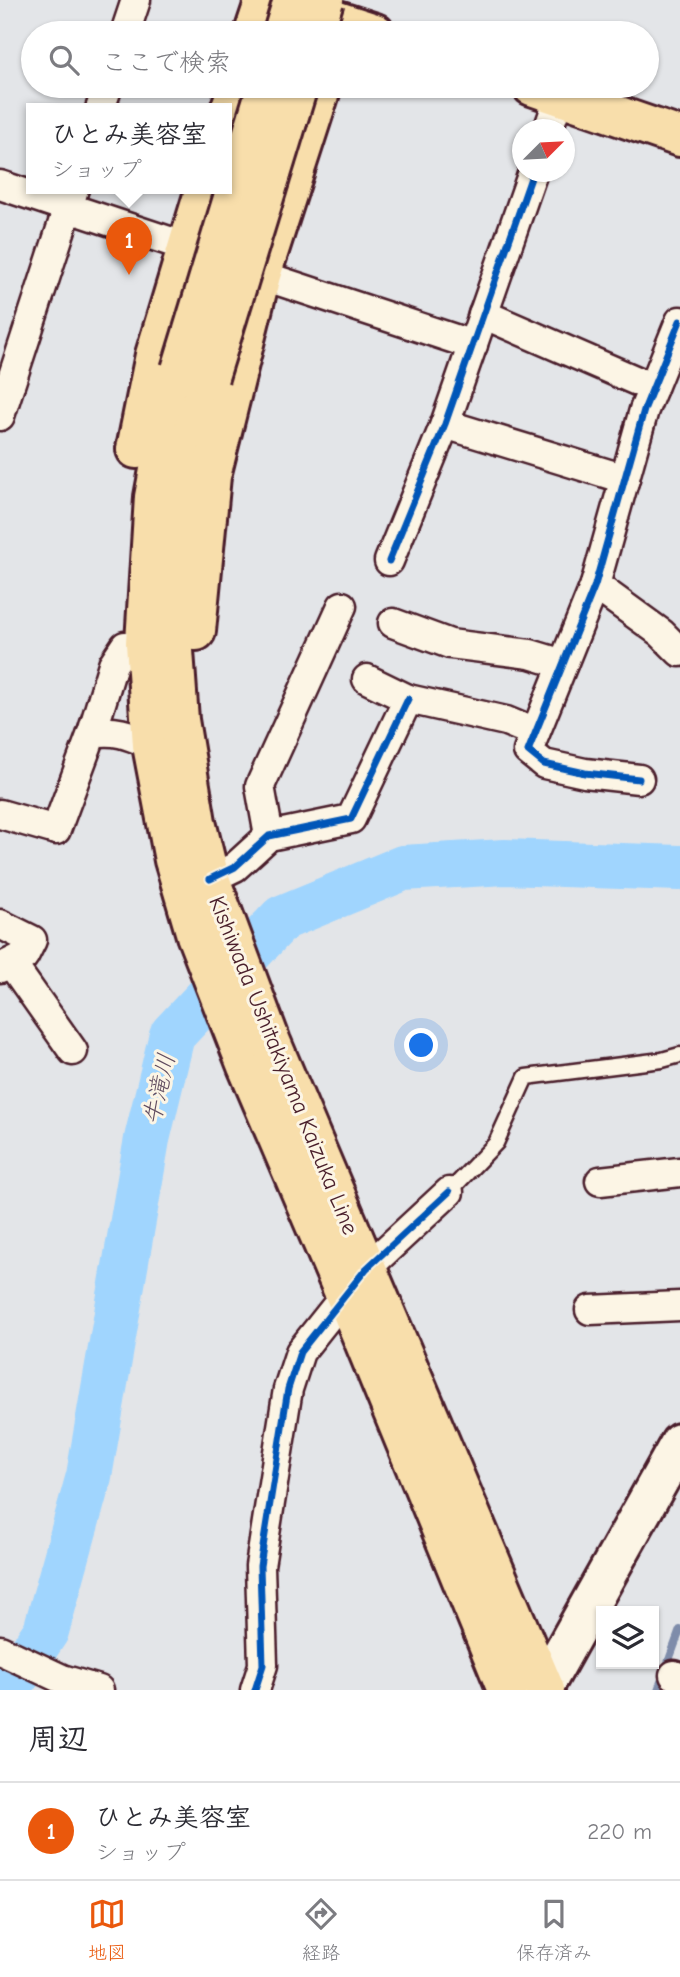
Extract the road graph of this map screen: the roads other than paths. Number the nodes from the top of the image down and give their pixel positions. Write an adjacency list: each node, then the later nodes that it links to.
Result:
1 (135, 0): 6 (street)
2 (265, 0): 7 (main road)
3 (272, 0): 5 (main road)
4 (293, 0): 8 (main road, bridge)
5 (340, 20)
6 (129, 21)
7 (258, 21)
8 (287, 21)
9 (264, 98): 25 (main road, Kishiwada Ushitakiyama Kaizuka Line, bridge)
10 (294, 98): 25 (main road, Kishiwada Ushitakiyama Kaizuka Line, bridge)
11 (317, 98): 21 (main road)
12 (546, 103): 13 (main road)
13 (680, 137)
14 (529, 182): 22 (street)
15 (0, 185): 16 (street)
16 (26, 190)
17 (49, 194): 19 (street)
18 (203, 194): 20 (main road)
19 (71, 198): 20 (street); 27 (street)
20 (187, 247): 34 (main road)
21 (261, 275): 24 (street); 39 (main road)
22 (483, 314): 24 (street); 26 (street)
23 (680, 321): 26 (street)
24 (473, 345): 28 (street)
25 (195, 373): 39 (main road, Kishiwada Ushitakiyama Kaizuka Line)
26 (653, 388): 29 (street)
27 (0, 416)
28 (445, 424): 29 (street); 30 (street)
29 (625, 479): 31 (street)
30 (389, 561)
31 (595, 585): 35 (street); 36 (street)
32 (342, 606): 44 (street)
33 (393, 623): 36 (street)
34 (125, 646): 39 (main road); 40 (street)
35 (680, 652)
36 (563, 664): 41 (street)
37 (368, 680): 38 (street)
38 (408, 699): 41 (street); 44 (street)
39 (160, 728): 40 (street); 45 (main road, Kishiwada Ushitakiyama Kaizuka Line); 45 (main road, Kishiwada Ushitakiyama Kaizuka Line)
40 (92, 733): 43 (street)
41 (535, 733): 42 (street)
42 (639, 779)
43 (0, 814)
44 (269, 836): 45 (street)
45 (209, 908): 53 (main road, Kishiwada Ushitakiyama Kaizuka Line)
46 (0, 924): 47 (street)
47 (5, 965): 48 (street)
48 (73, 1051)
49 (680, 1055): 52 (lane)
50 (680, 1172): 51 (street)
51 (600, 1181)
52 (449, 1192): 53 (street)
53 (355, 1282): 59 (main road, Kishiwada Ushitakiyama Kaizuka Line); 60 (street); 61 (main road, Kishiwada Ushitakiyama Kaizuka Line)
54 (680, 1306): 55 (street)
55 (590, 1310)
56 (680, 1443): 59 (main road)
57 (0, 1650): 58 (street)
58 (84, 1686)
59 (544, 1689)
60 (254, 1690)
61 (507, 1690)

